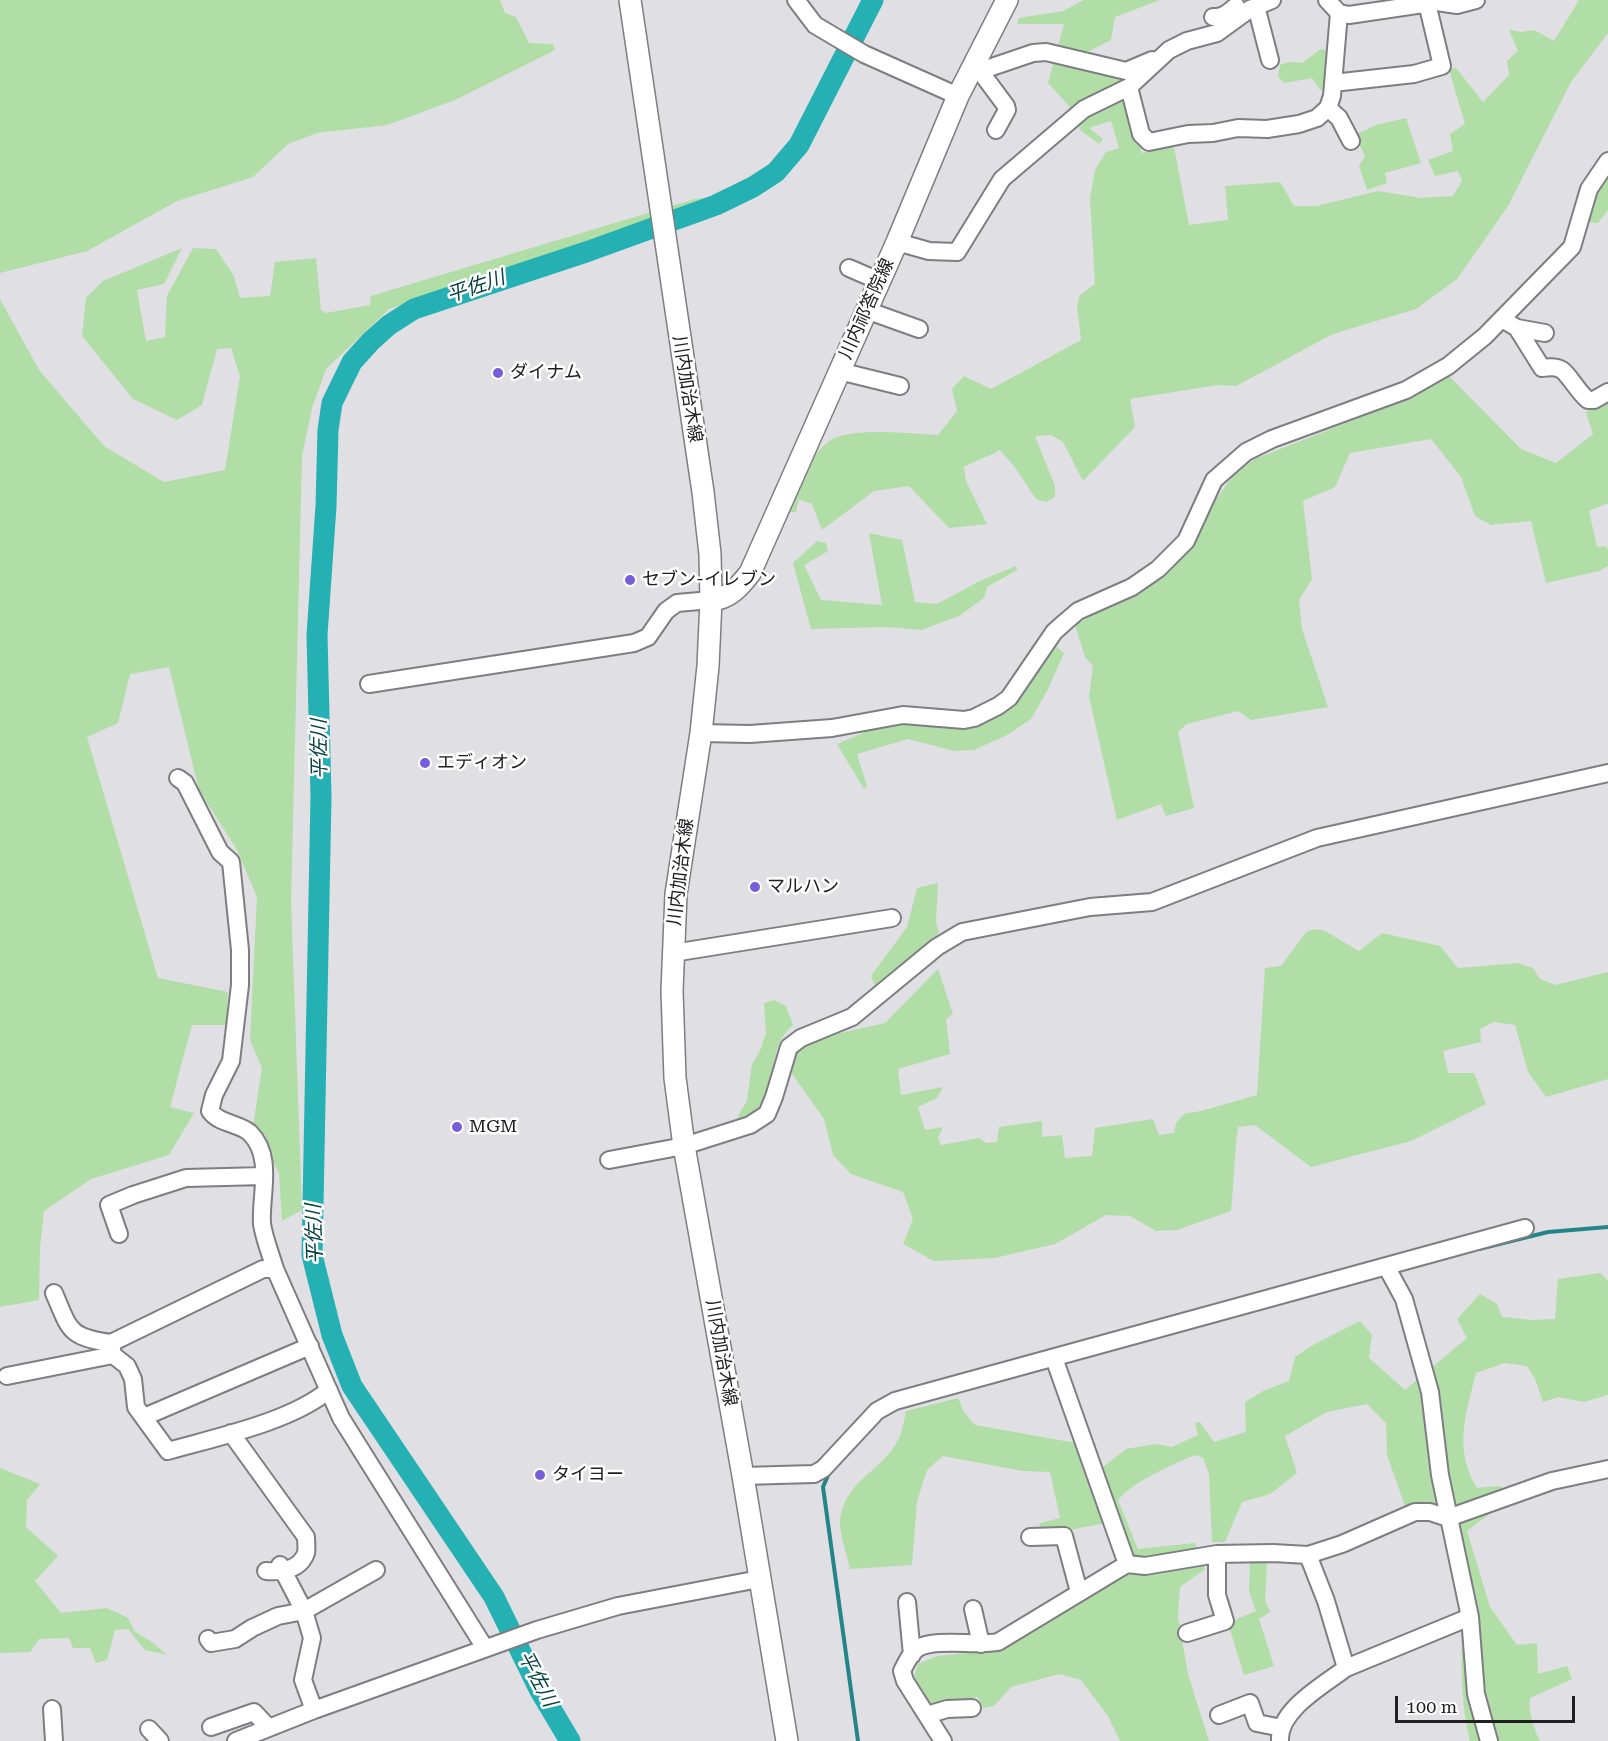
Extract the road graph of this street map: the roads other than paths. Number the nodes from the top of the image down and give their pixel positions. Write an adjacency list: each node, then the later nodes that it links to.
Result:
1 (630, 0): 34 (main road, 川内加治木線)
2 (796, 0): 18 (street)
3 (1006, 0): 15 (main road, 川内祁答院線)
4 (1272, 0): 7 (street)
5 (1327, 0): 10 (street)
6 (1476, 0): 8 (street)
7 (1250, 3): 11 (street); 13 (street); 14 (street)
8 (1421, 3): 9 (street); 16 (street)
9 (1395, 8): 10 (street); 12 (street)
10 (1339, 13): 16 (street)
11 (1214, 16)
12 (1363, 22)
13 (1169, 50): 15 (street); 17 (street)
14 (1270, 60)
15 (976, 70): 18 (main road, 川内祁答院線); 20 (street)
16 (1333, 83): 19 (street)
17 (1129, 87): 19 (street); 23 (street)
18 (958, 96): 23 (main road, 川内祁答院線)
19 (1328, 108): 21 (street)
20 (996, 130)
21 (1351, 141)
22 (1608, 161): 27 (street)
23 (897, 242): 25 (main road, 川内祁答院線)
24 (849, 268): 25 (street)
25 (879, 281): 26 (main road, 川内祁答院線)
26 (866, 310): 29 (street); 31 (main road, 川内祁答院線)
27 (1502, 320): 28 (street); 36 (street)
28 (1517, 328): 30 (street); 33 (street)
29 (919, 329)
30 (1545, 333)
31 (839, 371): 32 (street); 34 (main road, 川内祁答院線)
32 (900, 387)
33 (1608, 392)
34 (711, 600): 35 (street); 36 (main road, 川内加治木線)
35 (369, 684)
36 (701, 733): 40 (main road, 川内加治木線)
37 (1608, 773): 41 (street)
38 (178, 778): 43 (street)
39 (892, 918): 40 (street)
40 (673, 953): 41 (main road, 川内加治木線)
41 (684, 1146): 42 (street); 57 (main road, 川内加治木線)
42 (609, 1160)
43 (264, 1176): 45 (street); 46 (street)
44 (1525, 1228): 47 (street)
45 (119, 1234)
46 (275, 1269): 49 (street); 50 (street)
47 (1388, 1270): 51 (street); 58 (street)
48 (54, 1293): 50 (street)
49 (310, 1346): 53 (street); 54 (street)
50 (112, 1349): 52 (street); 54 (street)
51 (1055, 1362): 57 (street); 62 (street)
52 (7, 1376)
53 (329, 1390): 55 (street); 73 (street)
54 (144, 1417): 55 (street)
55 (231, 1433): 68 (street)
56 (1608, 1469): 58 (street)
57 (743, 1476): 64 (main road, 川内加治木線)
58 (1448, 1518): 61 (street); 69 (street)
59 (1030, 1537): 65 (street)
60 (1217, 1554): 61 (street); 62 (street); 70 (street)
61 (1308, 1555): 75 (street)
62 (1126, 1564): 65 (street)
63 (376, 1570): 68 (street)
64 (759, 1579): 73 (street); 86 (main road, 川内加治木線)
65 (1079, 1592): 72 (street)
66 (907, 1602): 74 (street)
67 (973, 1609): 72 (street)
68 (304, 1611): 71 (street); 78 (street)
69 (1470, 1617): 75 (street); 88 (street)
70 (1187, 1634)
71 (208, 1640)
72 (981, 1644): 74 (street)
73 (488, 1647): 78 (street)
74 (912, 1655): 79 (street)
75 (1346, 1668): 83 (street)
76 (52, 1708): 84 (street)
77 (972, 1708): 79 (street)
78 (314, 1710): 82 (street)
79 (927, 1715): 87 (street)
80 (1219, 1715): 83 (street)
81 (211, 1727): 82 (street)
82 (263, 1733): 85 (street)
83 (1281, 1735)
84 (54, 1741)
85 (236, 1741)
86 (787, 1741)
87 (943, 1741)
88 (1489, 1741)

